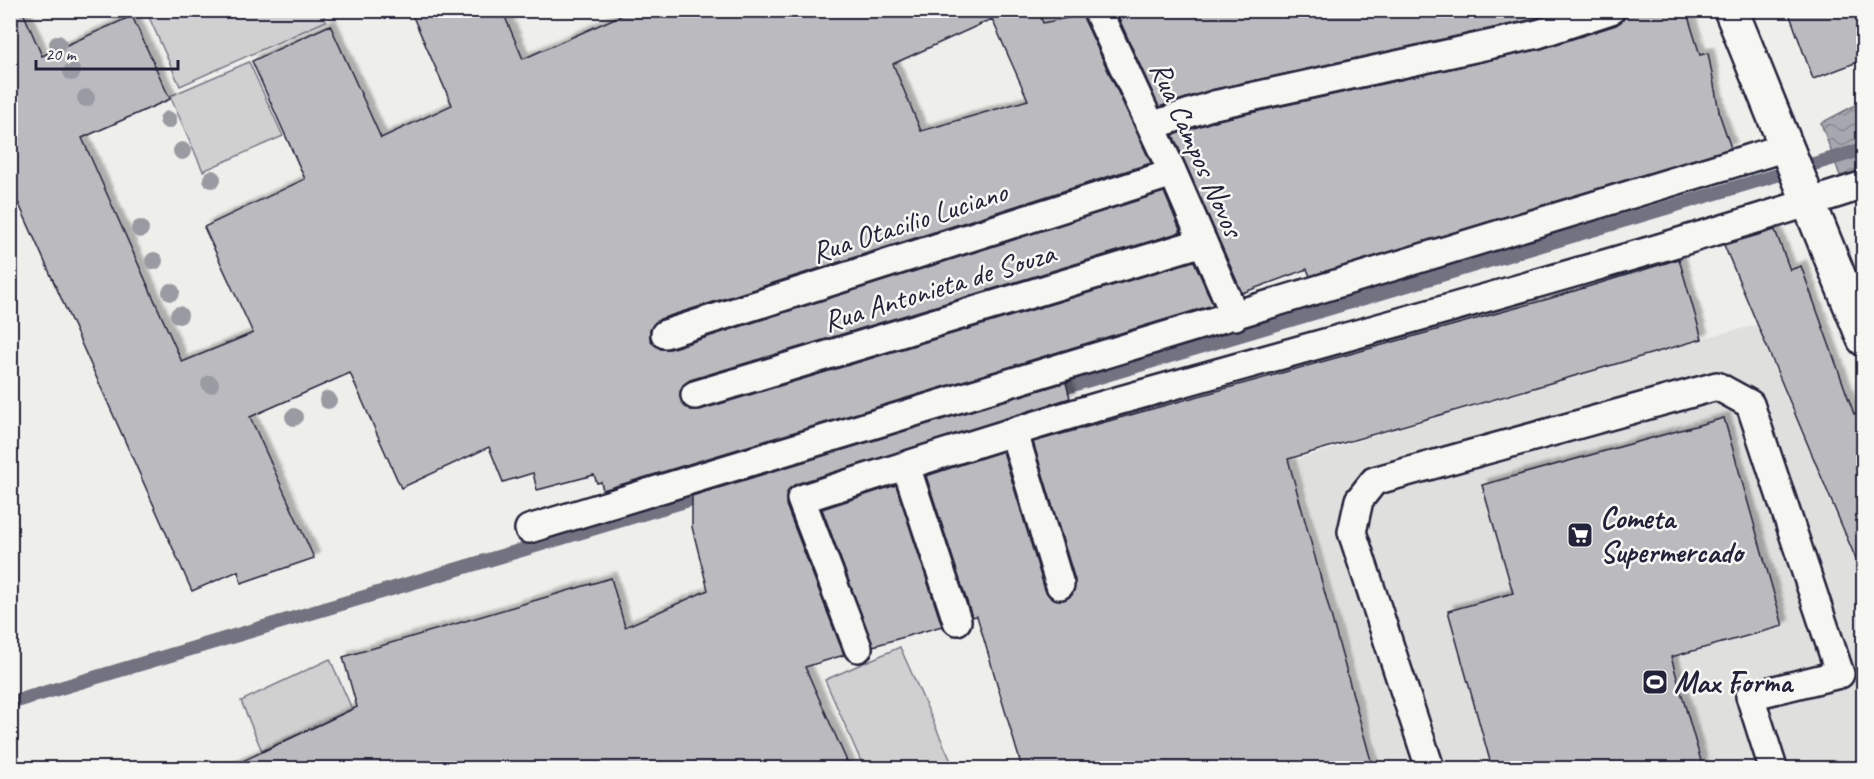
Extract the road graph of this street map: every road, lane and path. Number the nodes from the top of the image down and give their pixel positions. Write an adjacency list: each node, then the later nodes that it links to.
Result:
1 (1097, 10): 4 (lane, Rua Campos Novos)
2 (1611, 10): 4 (lane)
3 (1731, 10): 5 (street)
4 (1151, 126): 6 (lane, Rua Campos Novos)
5 (1786, 147): 8 (street); 10 (lane)
6 (1173, 173): 9 (lane, Rua Campos Novos); 11 (lane, Rua Otacilio Luciano)
7 (1863, 185): 8 (lane)
8 (1809, 202): 12 (street); 14 (lane)
9 (1203, 242): 10 (lane, Rua Campos Novos); 13 (lane, Rua Antonieta de Souza)
10 (1235, 316): 16 (lane)
11 (665, 334)
12 (1863, 339)
13 (694, 395)
14 (1014, 434): 15 (lane); 17 (lane)
15 (906, 466): 18 (lane); 19 (lane)
16 (529, 529)
17 (1060, 585)
18 (957, 621)
19 (858, 648)
20 (1430, 768): 21 (lane)
21 (1773, 768)

